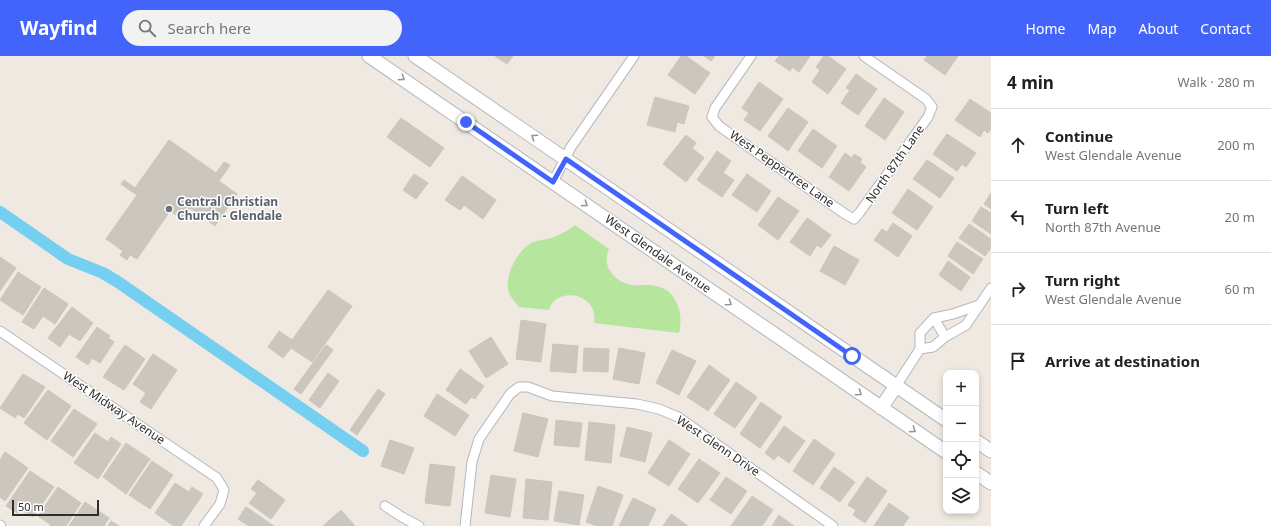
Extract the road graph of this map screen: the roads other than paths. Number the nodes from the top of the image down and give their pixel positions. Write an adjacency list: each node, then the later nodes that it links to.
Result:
1 (369, 56): 7 (main road, West Glendale Avenue, one-way to 7)
2 (415, 56): 6 (main road, one-way to 2)
3 (634, 56): 6 (street)
4 (751, 56): 8 (street, West Peppertree Lane)
5 (864, 56): 8 (street, North 87th Lane)
6 (566, 159): 7 (street); 15 (main road)
7 (553, 182): 16 (main road, West Glendale Avenue, one-way to 16)
8 (854, 219)
9 (991, 288): 10 (street)
10 (979, 305): 11 (street); 13 (street)
11 (934, 318): 13 (street); 14 (street)
12 (0, 331): 24 (street, West Midway Avenue)
13 (945, 337): 14 (street)
14 (920, 349): 15 (street)
15 (896, 386): 16 (main road); 17 (main road)
16 (881, 408): 19 (main road, West Glendale Avenue, one-way to 19)
17 (943, 418)
18 (978, 442): 20 (main road)
19 (943, 450)
20 (991, 451)
21 (979, 475): 22 (main road)
22 (991, 483)
23 (384, 506): 25 (street)
24 (204, 526)
25 (419, 526)
26 (465, 526): 27 (street, West Glenn Drive)
27 (833, 526)

